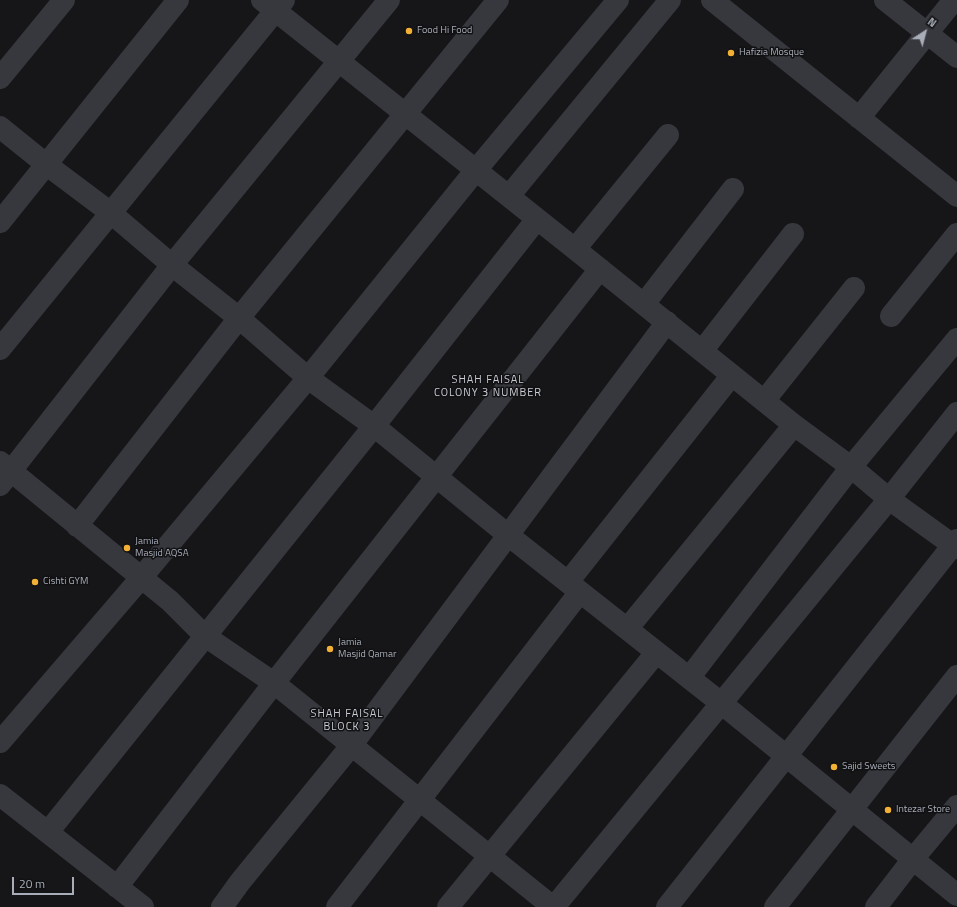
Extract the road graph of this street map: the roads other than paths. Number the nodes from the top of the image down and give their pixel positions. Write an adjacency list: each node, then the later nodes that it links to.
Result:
1 (64, 0): 14 (street)
2 (178, 0): 19 (street)
3 (389, 0): 13 (street)
4 (498, 0): 15 (street)
5 (618, 0): 20 (street)
6 (670, 0): 22 (street)
7 (712, 0): 16 (street)
8 (885, 0): 11 (street)
9 (954, 0): 11 (street)
10 (274, 3): 13 (street); 24 (street)
11 (928, 34): 12 (street); 16 (street)
12 (957, 57)
13 (339, 60): 15 (street); 30 (street)
14 (0, 78)
15 (406, 114): 20 (street); 35 (street)
16 (859, 118): 23 (street)
17 (0, 127): 19 (street)
18 (668, 135): 29 (street)
19 (47, 165): 24 (street); 26 (street)
20 (476, 170): 22 (street); 41 (street)
21 (733, 189): 33 (street)
22 (509, 196): 25 (street)
23 (957, 196)
24 (111, 213): 30 (street); 38 (street)
25 (537, 219): 29 (street); 45 (street)
26 (0, 222)
27 (793, 234): 39 (street)
28 (957, 234): 34 (street)
29 (575, 249): 31 (street)
30 (172, 265): 35 (street); 47 (street)
31 (600, 269): 33 (street); 48 (street)
32 (854, 288): 42 (street)
33 (644, 304): 36 (street)
34 (891, 316)
35 (239, 318): 41 (street); 50 (street)
36 (667, 322): 39 (street); 51 (street)
37 (957, 339): 46 (street)
38 (0, 349)
39 (702, 351): 40 (street)
40 (732, 375): 42 (street); 54 (street)
41 (308, 378): 45 (street); 53 (street)
42 (764, 401): 44 (street)
43 (957, 412): 49 (street)
44 (794, 425): 46 (street); 55 (street)
45 (374, 426): 48 (street); 56 (street)
46 (850, 467): 49 (street); 59 (street)
47 (4, 472): 50 (street)
48 (436, 476): 51 (street); 60 (street)
49 (889, 499): 52 (street); 61 (street)
50 (77, 526): 53 (street)
51 (508, 535): 54 (street); 63 (street)
52 (956, 544): 64 (street)
53 (141, 578): 56 (street); 62 (street)
54 (574, 587): 55 (street); 66 (street)
55 (627, 629): 57 (street)
56 (205, 636): 60 (street); 69 (street)
57 (656, 653): 59 (street); 70 (street)
58 (957, 676): 68 (street)
59 (688, 678): 61 (street)
60 (274, 682): 63 (street); 72 (street)
61 (721, 704): 64 (street); 78 (street)
62 (0, 742)
63 (351, 746): 66 (street); 75 (street)
64 (785, 756): 68 (street); 79 (street)
65 (0, 795): 69 (street)
66 (419, 800): 70 (street); 76 (street)
67 (957, 806): 71 (street)
68 (851, 809): 71 (street); 80 (street)
69 (48, 832): 72 (street)
70 (489, 856): 77 (street); 78 (street)
71 (913, 859): 73 (street); 81 (street)
72 (117, 887): 74 (street)
73 (957, 895)
74 (143, 907)
75 (222, 907)
76 (337, 907)
77 (448, 907)
78 (553, 907)
79 (667, 907)
80 (775, 907)
81 (876, 907)

